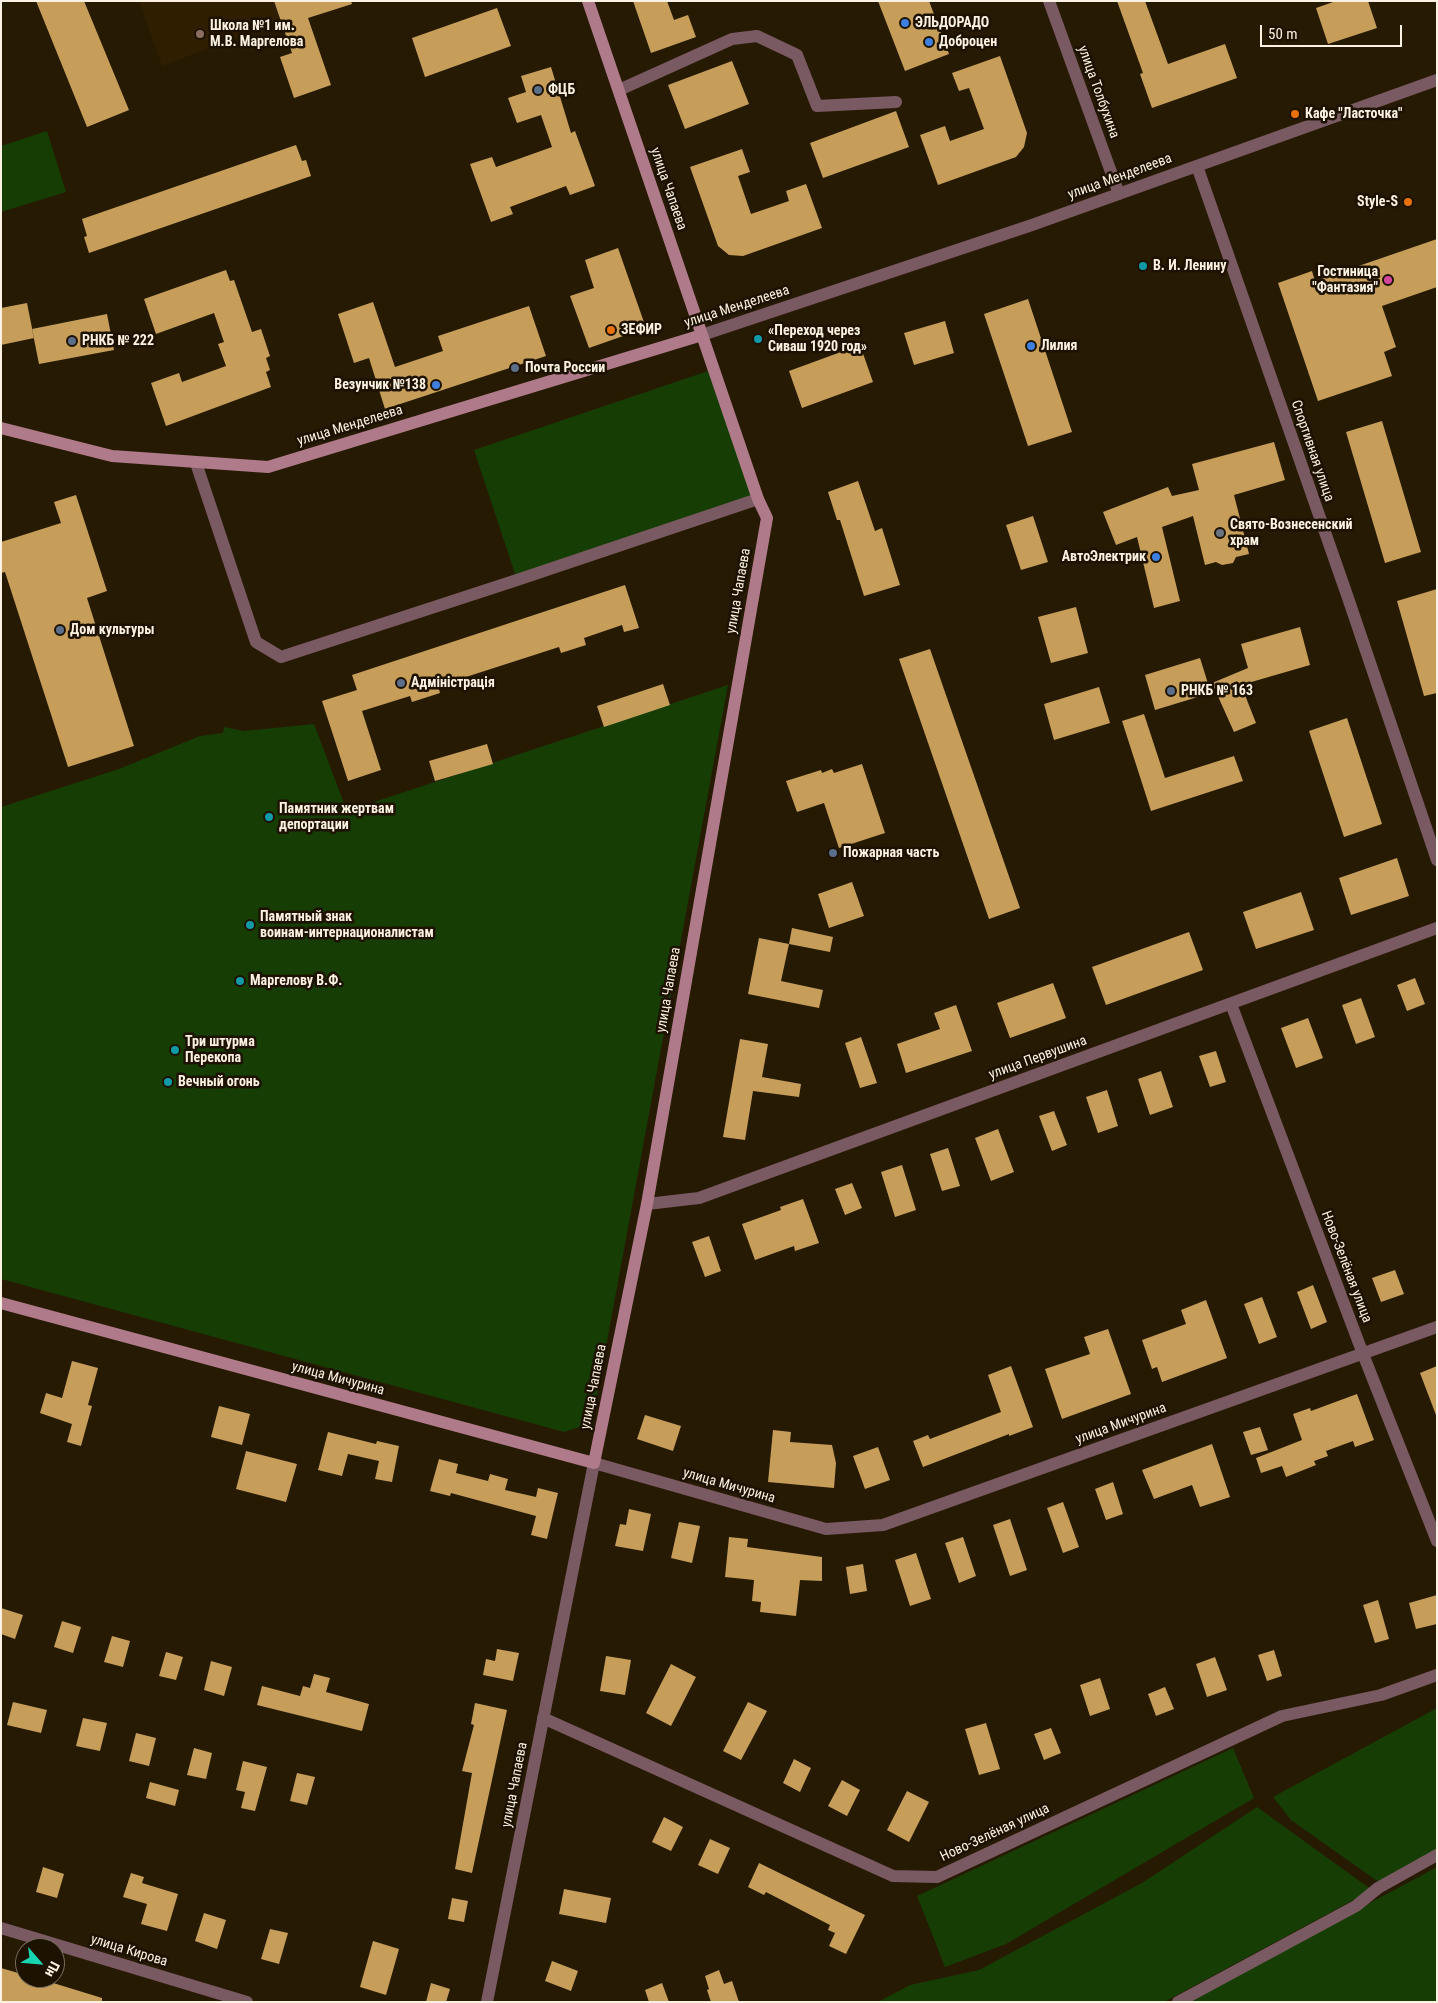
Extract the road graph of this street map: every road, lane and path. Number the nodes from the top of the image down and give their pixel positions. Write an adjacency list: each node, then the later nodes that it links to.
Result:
1 (588, 1): 4 (main road, улица Чапаева)
2 (1049, 1): 7 (street, улица Толбухина)
3 (1437, 80): 6 (street, улица Менделеева)
4 (619, 90): 5 (street); 8 (main road, улица Чапаева)
5 (896, 102)
6 (1197, 166): 7 (street, улица Менделеева); 12 (street, Спортивная улица)
7 (1119, 194): 8 (street, улица Менделеева)
8 (702, 334): 10 (main road, улица Менделеева); 11 (main road, улица Чапаева)
9 (1, 428): 10 (main road, улица Менделеева)
10 (196, 463): 11 (street)
11 (758, 499): 15 (main road, улица Чапаева)
12 (1437, 860)
13 (1437, 928): 14 (street, улица Первушина)
14 (1231, 1004): 15 (street, улица Первушина); 18 (street, Ново-Зелёная улица)
15 (647, 1204): 19 (main road, улица Чапаева)
16 (1, 1303): 19 (main road, улица Мичурина)
17 (1437, 1327): 18 (street, улица Мичурина)
18 (1363, 1354): 19 (street, улица Мичурина); 20 (street, Ново-Зелёная улица)
19 (594, 1463): 22 (street, улица Чапаева)
20 (1437, 1541)
21 (1437, 1675): 22 (street, Ново-Зелёная улица)
22 (543, 1718): 26 (street, улица Чапаева)
23 (1437, 1855): 27 (street)
24 (1, 1928): 25 (street, улица Кирова)
25 (248, 2002)
26 (487, 2002)
27 (1178, 2002)

